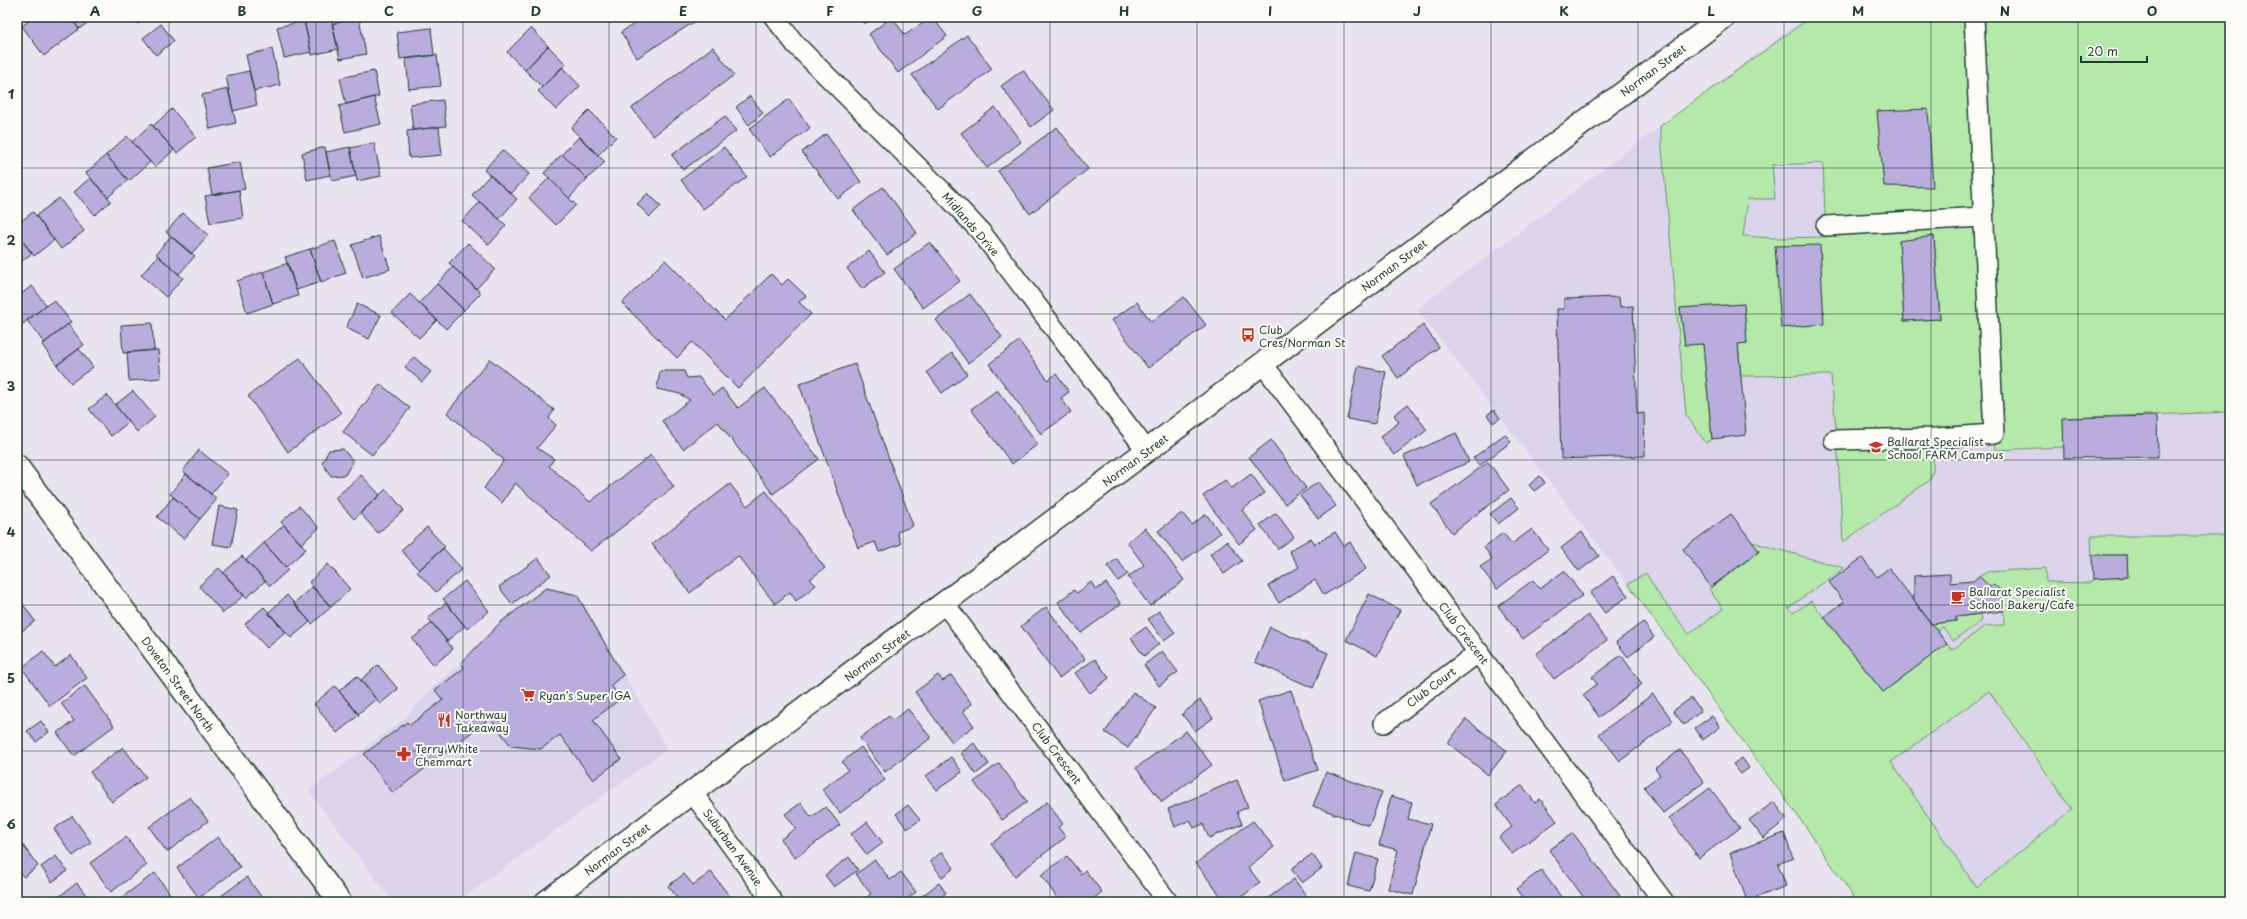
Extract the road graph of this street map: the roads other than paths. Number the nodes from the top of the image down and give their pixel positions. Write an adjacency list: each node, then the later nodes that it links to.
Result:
1 (774, 17): 8 (street, Midlands Drive)
2 (1724, 17): 6 (main road, Norman Street)
3 (1974, 17): 4 (street)
4 (1982, 217): 5 (street); 7 (street)
5 (1826, 226)
6 (1263, 364): 8 (main road, Norman Street); 11 (street, Club Crescent)
7 (1834, 440)
8 (1148, 451): 10 (main road, Norman Street)
9 (17, 466): 14 (main road, Doveton Street North)
10 (945, 604): 13 (main road, Norman Street); 17 (street, Club Crescent)
11 (1479, 652): 12 (street, Club Court); 18 (street, Club Crescent)
12 (1384, 723)
13 (692, 792): 15 (main road, Norman Street); 16 (street, Suburban Avenue)
14 (340, 902)
15 (546, 902)
16 (773, 902)
17 (1168, 902)
18 (1664, 902)

